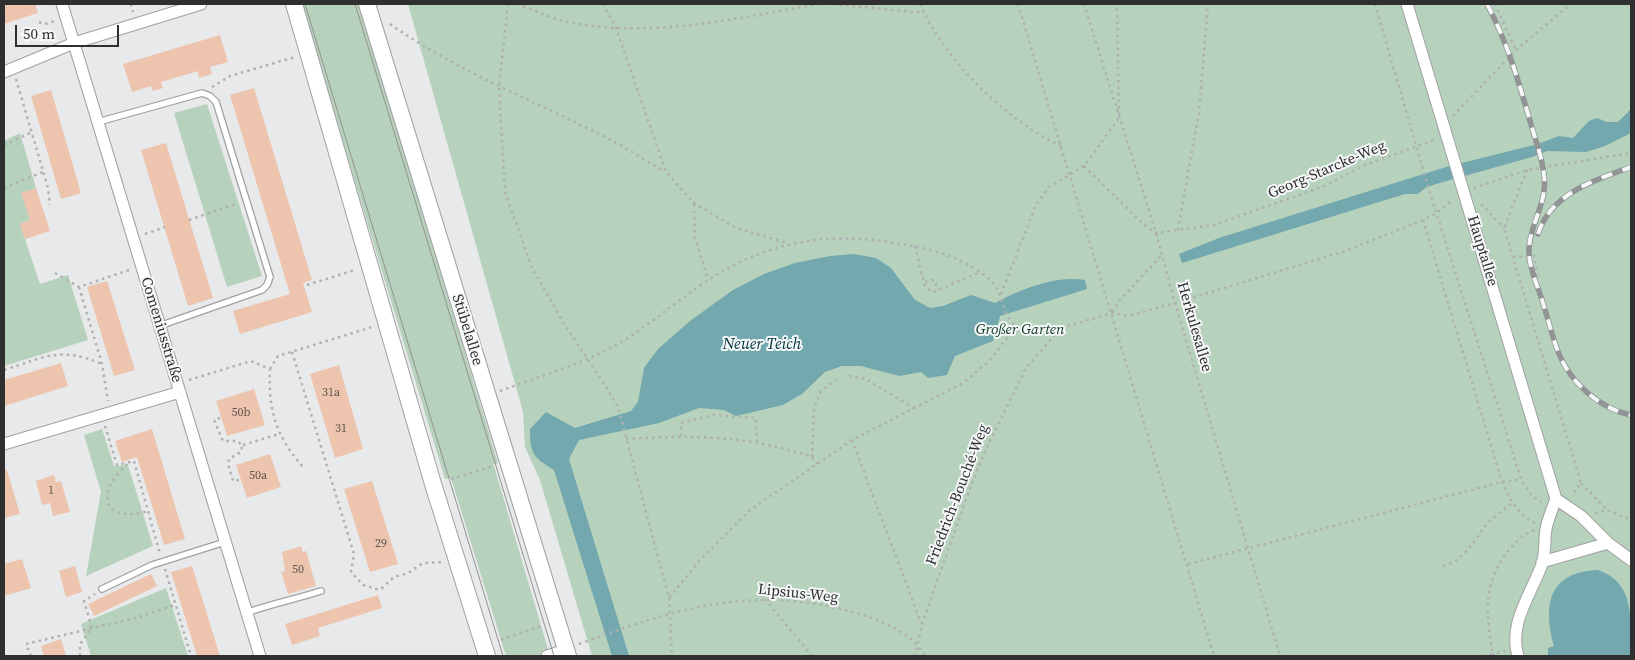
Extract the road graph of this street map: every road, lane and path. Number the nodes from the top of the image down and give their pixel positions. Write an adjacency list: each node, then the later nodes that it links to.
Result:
1 (62, 4): 25 (street, Comeniusstraße)
2 (201, 4): 19 (street)
3 (294, 4): 140 (main road)
4 (367, 4): 135 (main road, Stübelallee)
5 (508, 4): 29 (path)
6 (517, 4): 24 (path)
7 (603, 4): 24 (path)
8 (819, 4): 24 (path)
9 (833, 4): 20 (path)
10 (920, 4): 20 (path)
11 (1018, 4): 37 (path)
12 (1084, 4): 31 (path, Herkulesallee)
13 (1117, 4): 31 (path)
14 (1208, 4): 54 (path)
15 (1375, 4): 36 (path)
16 (1407, 4): 33 (street, Hauptallee)
17 (1495, 4): 26 (path)
18 (1571, 4): 26 (path, Georg-Starcke-Weg)
19 (168, 8): 25 (street)
20 (924, 13): 37 (path)
21 (39, 22): 23 (path)
22 (387, 22): 29 (path)
23 (45, 24)
24 (616, 28): 42 (path)
25 (74, 43): 28 (street); 32 (street, Comeniusstraße)
26 (1516, 50): 33 (path, Georg-Starcke-Weg)
27 (294, 57): 30 (path)
28 (8, 70): 34 (path)
29 (499, 87): 42 (path); 79 (path)
30 (202, 93): 32 (lane); 46 (lane)
31 (1119, 118): 39 (path); 55 (path, Herkulesallee)
32 (98, 122): 56 (street, Comeniusstraße)
33 (1445, 131): 36 (path, Georg-Starcke-Weg); 44 (street, Hauptallee)
34 (32, 132): 35 (path); 41 (path)
35 (4, 145)
36 (1417, 145): 49 (path); 54 (path, Georg-Starcke-Weg)
37 (1062, 146): 43 (path)
38 (1631, 153): 40 (path)
39 (1084, 166): 43 (path); 55 (path)
40 (1527, 170): 44 (path); 53 (path)
41 (43, 172): 45 (path); 48 (path)
42 (666, 172): 47 (path)
43 (1071, 172): 71 (path); 73 (path)
44 (1462, 186): 49 (path); 53 (path); 108 (street, Hauptallee)
45 (4, 188)
46 (246, 200): 50 (path); 75 (lane)
47 (694, 203): 57 (path); 66 (path)
48 (50, 205)
49 (1438, 212): 51 (path); 103 (path)
50 (189, 220)
51 (1423, 220): 72 (path); 105 (path)
52 (165, 228): 56 (path)
53 (1504, 228): 60 (path)
54 (1178, 230): 55 (path, Georg-Starcke-Weg)
55 (1156, 233): 59 (path, Herkulesallee)
56 (132, 237): 61 (street, Comeniusstraße)
57 (787, 243): 58 (path); 66 (path)
58 (914, 246): 63 (path); 67 (path)
59 (1162, 255): 72 (path, Herkulesallee); 73 (path)
60 (1513, 257): 65 (path); 106 (path)
61 (141, 266): 69 (path); 75 (street, Comeniusstraße)
62 (359, 269): 68 (path)
63 (980, 272): 70 (path); 71 (path)
64 (54, 273): 69 (path)
65 (1538, 279)
66 (708, 280): 79 (path)
67 (924, 282): 70 (path); 70 (path)
68 (307, 285)
69 (79, 286): 80 (path)
70 (938, 290)
71 (1001, 294): 76 (path)
72 (1174, 303): 73 (path); 116 (path, Herkulesallee)
73 (1112, 313): 77 (path); 121 (path)
74 (376, 325): 78 (path)
75 (159, 326): 85 (street, Comeniusstraße)
76 (1016, 327): 77 (path); 87 (path)
77 (1060, 328): 130 (path, Friedrich-Bouché-Weg)
78 (292, 352): 81 (path); 118 (path)
79 (587, 359): 86 (path); 92 (path)
80 (102, 364): 82 (path); 88 (path)
81 (270, 369): 85 (path); 90 (path)
82 (4, 370)
83 (849, 376): 87 (path)
84 (836, 380): 97 (path)
85 (178, 388): 88 (street); 114 (street, Comeniusstraße)
86 (500, 392)
87 (915, 409): 93 (path)
88 (106, 413): 95 (street); 98 (path)
89 (220, 418): 96 (path)
90 (279, 434): 96 (path); 101 (path)
91 (681, 436): 92 (path); 94 (path); 94 (path)
92 (626, 439): 125 (path)
93 (852, 440): 99 (path); 130 (path)
94 (757, 441): 97 (path)
95 (4, 444)
96 (242, 446): 104 (path)
97 (812, 457): 99 (path)
98 (128, 462): 110 (path); 110 (path)
99 (818, 464): 125 (path)
100 (494, 466): 102 (path)
101 (304, 468)
102 (451, 479)
103 (1521, 479): 105 (path); 108 (path)
104 (239, 480)
105 (1502, 482): 107 (path); 116 (path)
106 (1581, 482): 108 (path); 109 (path)
107 (1512, 502): 113 (path); 122 (path)
108 (1558, 504): 111 (street); 113 (street)
109 (1607, 510): 111 (path); 112 (path)
110 (149, 511): 119 (path)
111 (1581, 516): 115 (street)
112 (1631, 520)
113 (1546, 528): 120 (street); 148 (path)
114 (225, 542): 119 (lane); 128 (street, Comeniusstraße)
115 (1608, 543): 117 (street); 120 (street)
116 (1248, 547): 121 (path); 147 (path, Herkulesallee)
117 (1631, 560)
118 (448, 561)
119 (162, 562): 123 (lane); 127 (path)
120 (1542, 562): 149 (street)
121 (1188, 564): 146 (path)
122 (1443, 566)
123 (102, 589): 132 (path)
124 (322, 591): 128 (lane)
125 (669, 598): 129 (path)
126 (764, 598): 129 (path, Lipsius-Weg); 134 (path, Lipsius-Weg); 143 (path)
127 (175, 605): 132 (path); 138 (path)
128 (246, 613): 139 (street, Comeniusstraße)
129 (669, 613): 135 (path, Lipsius-Weg); 142 (path)
130 (922, 624): 134 (path, Friedrich-Bouché-Weg)
131 (541, 626): 133 (path)
132 (92, 628): 136 (path); 137 (path)
133 (501, 640)
134 (919, 645): 144 (path, Friedrich-Bouché-Weg); 145 (path, Lipsius-Weg)
135 (570, 651): 141 (street)
136 (31, 656)
137 (80, 656)
138 (191, 656)
139 (260, 656)
140 (487, 656)
141 (547, 656)
142 (672, 656)
143 (812, 656)
144 (915, 656)
145 (925, 656)
146 (1214, 656)
147 (1280, 656)
148 (1482, 656)
149 (1518, 656)

